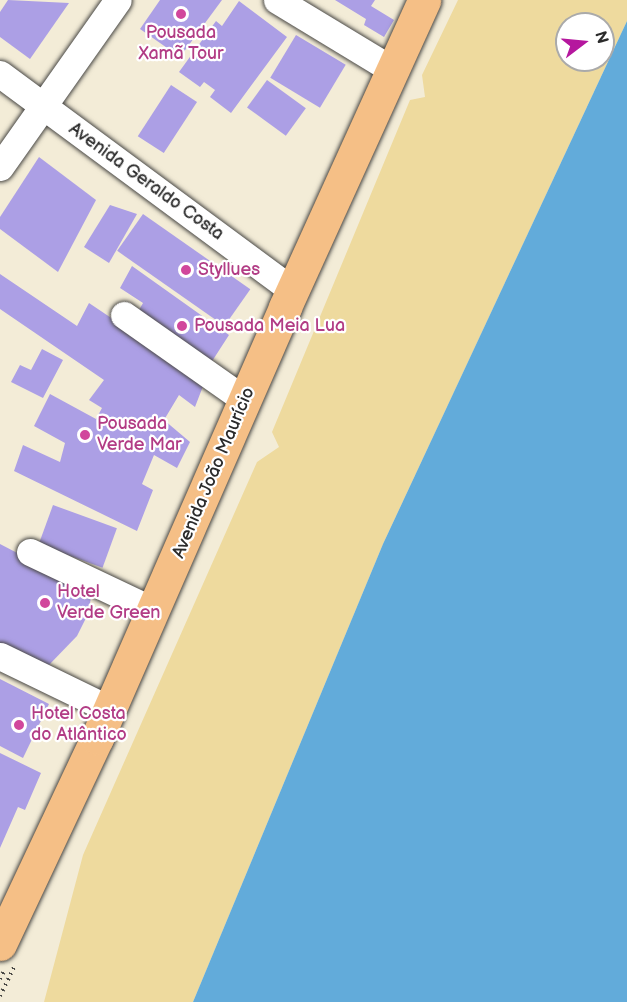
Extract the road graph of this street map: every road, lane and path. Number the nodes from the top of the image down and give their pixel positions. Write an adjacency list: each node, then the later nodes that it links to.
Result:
1 (118, 0): 6 (street)
2 (277, 0): 4 (street)
3 (424, 0): 4 (main road, Avenida João Maurício)
4 (391, 69): 8 (main road, Avenida João Maurício)
5 (0, 74): 6 (street, Avenida Geraldo Costa)
6 (42, 106): 7 (street); 8 (street, Avenida Geraldo Costa)
7 (0, 167)
8 (292, 290): 10 (main road, Avenida João Maurício)
9 (124, 315): 10 (street)
10 (244, 400): 12 (main road, Avenida João Maurício)
11 (30, 552): 12 (street)
12 (154, 611): 14 (main road, Avenida João Maurício)
13 (0, 656): 14 (street)
14 (109, 709): 15 (main road, Avenida João Maurício)
15 (0, 944)

